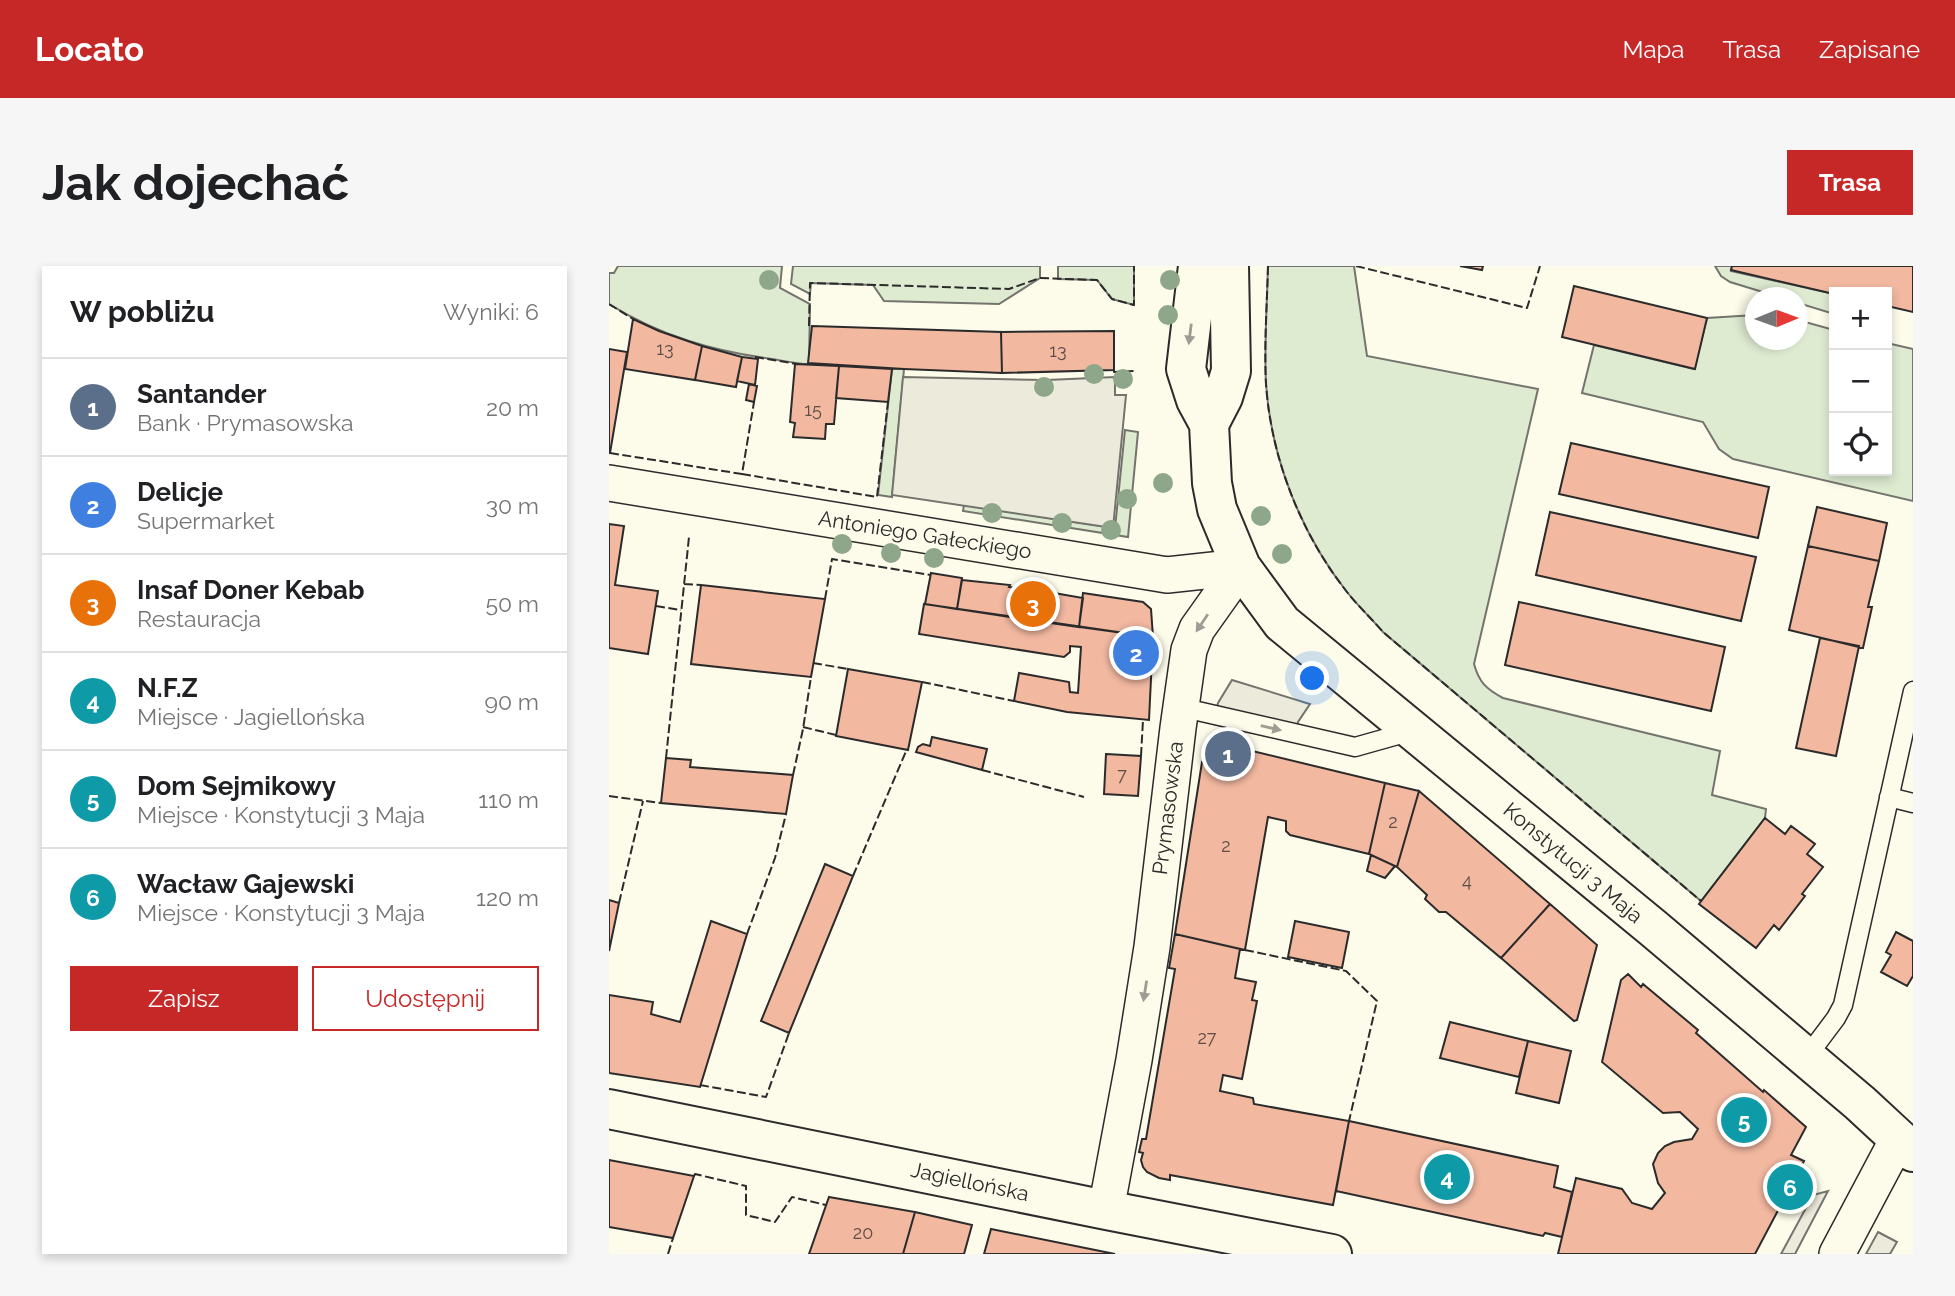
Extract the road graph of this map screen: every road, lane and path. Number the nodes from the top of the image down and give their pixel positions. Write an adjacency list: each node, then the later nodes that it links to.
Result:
1 (1198, 266): 3 (street, one-way to 3)
2 (1229, 266): 3 (street)
3 (1209, 424): 5 (street)
4 (609, 484): 5 (street, Antoniego Gałeckiego)
5 (1241, 567): 7 (street, Prymasowska, one-way to 7); 8 (street, Konstytucji 3 Maja)
6 (1913, 691): 9 (lane)
7 (1180, 707): 8 (lane, one-way to 8); 14 (street, Prymasowska, one-way to 14)
8 (1413, 730): 11 (street, Konstytucji 3 Maja)
9 (1889, 797): 10 (lane); 11 (lane)
10 (1913, 803)
11 (1806, 1058): 13 (street, Konstytucji 3 Maja)
12 (609, 1109): 14 (street, Jagiellońska)
13 (1905, 1146): 16 (street)
14 (1106, 1210): 15 (street, Jagiellońska)
15 (1332, 1254)
16 (1837, 1254)

